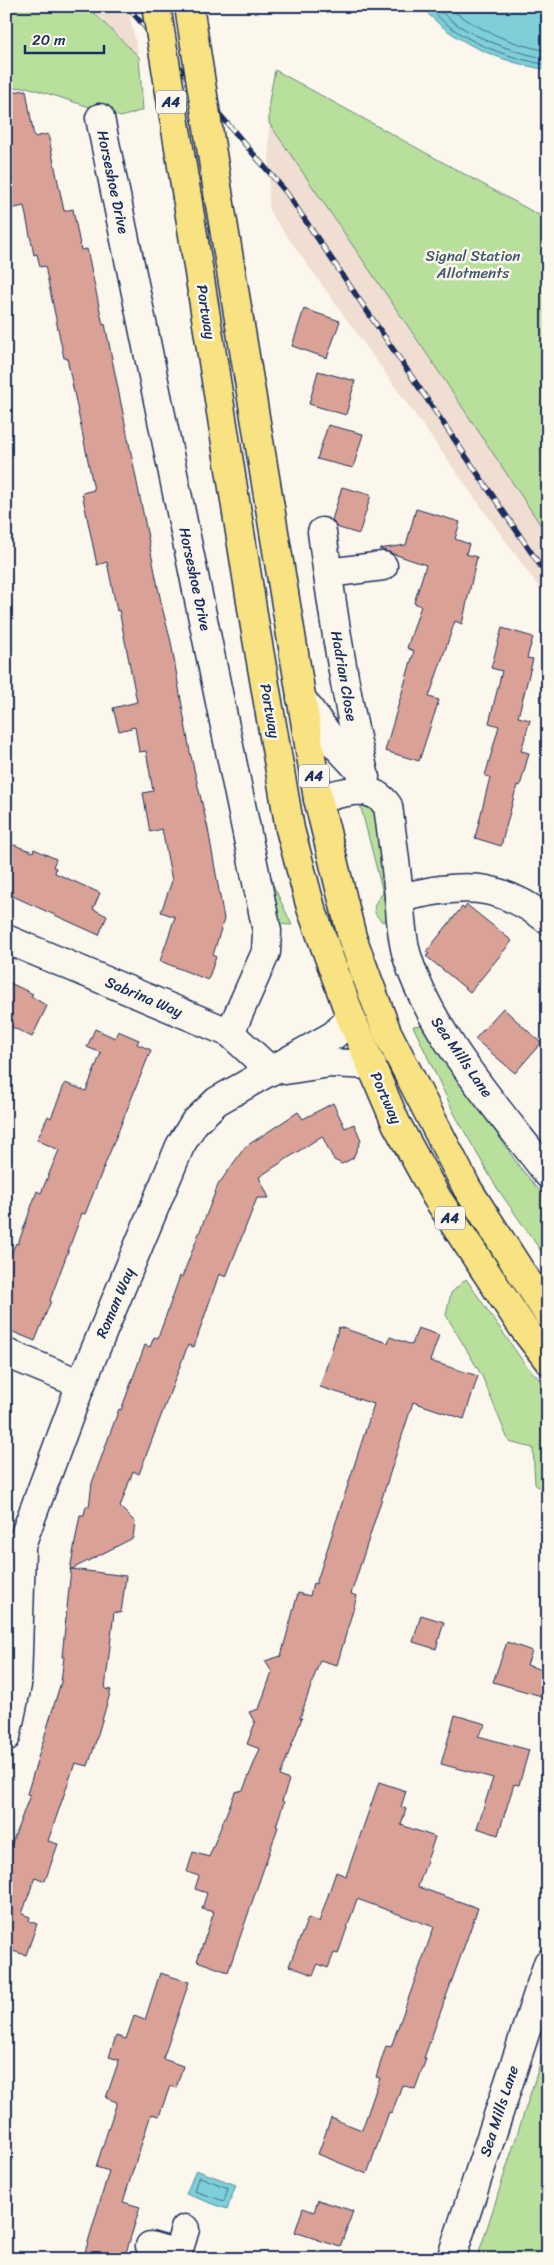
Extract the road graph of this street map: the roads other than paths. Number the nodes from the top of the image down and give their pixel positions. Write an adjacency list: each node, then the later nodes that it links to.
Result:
1 (156, 6): 14 (highway, Portway / A4, bridge)
2 (189, 6): 7 (highway, Portway / A4, bridge)
3 (100, 118): 15 (street, Horseshoe Drive)
4 (322, 532): 6 (street, Hadrian Close)
5 (383, 566): 6 (street)
6 (328, 573): 8 (street, Hadrian Close)
7 (301, 698): 8 (street, Hadrian Close); 9 (highway, Portway / A4)
8 (373, 787): 9 (street); 10 (street, Hadrian Close)
9 (318, 799): 19 (highway, Portway / A4)
10 (400, 898): 11 (street); 12 (street, Hadrian Close)
11 (548, 920)
12 (401, 928): 18 (street, Sea Mills Lane)
13 (6, 939): 15 (street, Sabrina Way)
14 (351, 1018): 16 (highway, Portway / A4); 17 (street, Roman Way)
15 (230, 1034): 17 (street, Sabrina Way)
16 (372, 1066): 17 (street, Roman Way); 21 (highway, Portway / A4)
17 (271, 1071): 22 (street, Roman Way)
18 (548, 1174)
19 (548, 1314)
20 (6, 1353): 22 (street)
21 (548, 1360)
22 (81, 1384): 23 (street, Roman Way)
23 (21, 1545): 24 (street, Roman Way); 25 (street)
24 (6, 1572)
25 (6, 1737)
26 (548, 1963): 29 (street, Sea Mills Lane)
27 (150, 2246): 28 (street)
28 (180, 2247)
29 (451, 2259)

